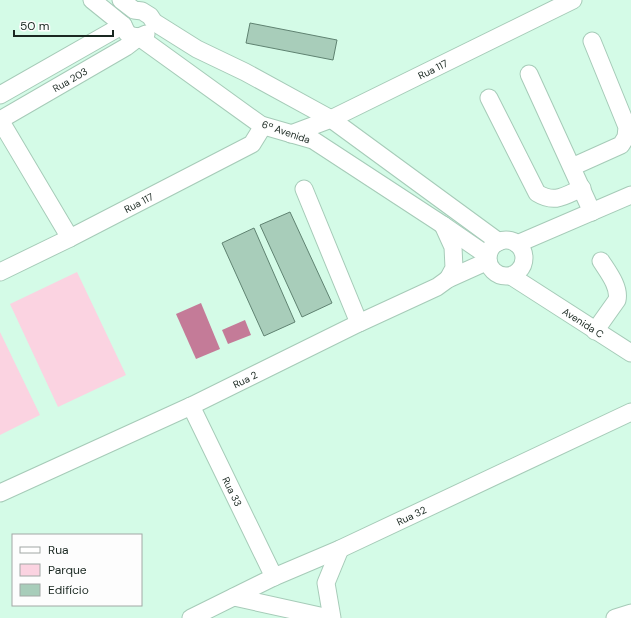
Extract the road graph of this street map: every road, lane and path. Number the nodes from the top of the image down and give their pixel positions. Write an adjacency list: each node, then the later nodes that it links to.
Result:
1 (92, 0): 5 (street, 6ª Avenida)
2 (573, 0): 11 (street, Rua 117)
3 (127, 5): 4 (street); 5 (street)
4 (154, 22): 6 (street, Rua 203); 11 (street)
5 (123, 25): 6 (street, 6ª Avenida); 9 (street, Rua 203)
6 (139, 37): 12 (street, Rua 203); 13 (street, 6ª Avenida)
7 (592, 41): 15 (street)
8 (529, 74): 17 (street)
9 (0, 95)
10 (489, 98): 18 (street)
11 (331, 119): 14 (street, Rua 117); 16 (street); 24 (street)
12 (0, 120): 23 (street)
13 (261, 125): 14 (street, 6ª Avenida); 23 (street, Rua 117)
14 (291, 134): 16 (street, 6ª Avenida)
15 (629, 138): 17 (street)
16 (313, 140): 22 (street, 6ª Avenida)
17 (572, 167): 18 (street)
18 (582, 188): 21 (street)
19 (304, 189): 33 (street)
20 (631, 196): 21 (street)
21 (592, 212): 25 (street)
22 (443, 225): 26 (street, 6ª Avenida); 31 (street)
23 (70, 238): 29 (street, Rua 117)
24 (499, 242): 25 (street); 26 (street)
25 (517, 244): 28 (street)
26 (488, 259): 30 (street); 31 (street, Rua 2)
27 (601, 261): 34 (street)
28 (524, 264): 30 (street); 32 (street)
29 (0, 272)
30 (511, 276): 32 (street, Avenida C)
31 (448, 279): 33 (street, Rua 2)
32 (537, 292): 34 (street, Avenida C)
33 (359, 323): 36 (street, Rua 2)
34 (595, 331): 35 (street, Avenida C)
35 (631, 353)
36 (191, 406): 38 (street, Rua 2); 40 (street, Rua 33)
37 (631, 412): 39 (street, Rua 32)
38 (0, 493)
39 (340, 549): 40 (street, Rua 32); 45 (street)
40 (274, 577): 41 (street, Rua 32)
41 (234, 597): 43 (street, Rua 32); 44 (street)
42 (631, 614): 46 (street)
43 (194, 617)
44 (329, 618)
45 (332, 618)
46 (615, 618)

